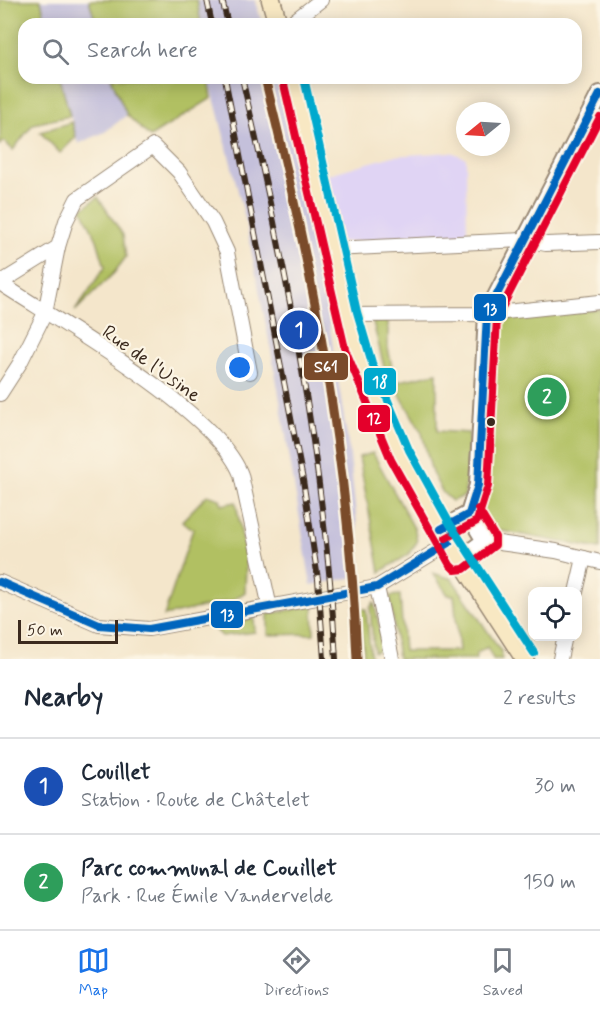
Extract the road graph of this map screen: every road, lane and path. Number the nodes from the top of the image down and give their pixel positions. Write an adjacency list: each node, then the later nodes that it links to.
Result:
1 (271, 0): 3 (main road)
2 (321, 0): 4 (street)
3 (276, 18)
4 (298, 18)
5 (294, 84): 10 (main road)
6 (600, 94): 7 (street)
7 (524, 240): 8 (street); 10 (street); 14 (street)
8 (600, 242)
9 (58, 247): 11 (street); 13 (street); 16 (street)
10 (332, 249): 15 (main road)
11 (0, 283): 13 (street, Rue de l'Usine)
12 (600, 302): 14 (street)
13 (45, 313): 17 (street); 27 (street, Rue de l'Usine)
14 (487, 314): 15 (street); 18 (street)
15 (347, 315): 19 (main road)
16 (250, 372)
17 (0, 394)
18 (469, 514): 19 (street); 20 (street)
19 (445, 536): 22 (main road); 25 (street)
20 (485, 541): 21 (street); 22 (street)
21 (584, 558): 23 (street); 26 (street)
22 (459, 560): 30 (main road)
23 (600, 562)
24 (0, 582): 27 (street)
25 (378, 587): 27 (street); 29 (street)
26 (577, 587)
27 (270, 608)
28 (564, 641): 31 (street)
29 (392, 659)
30 (525, 659)
31 (560, 659)

